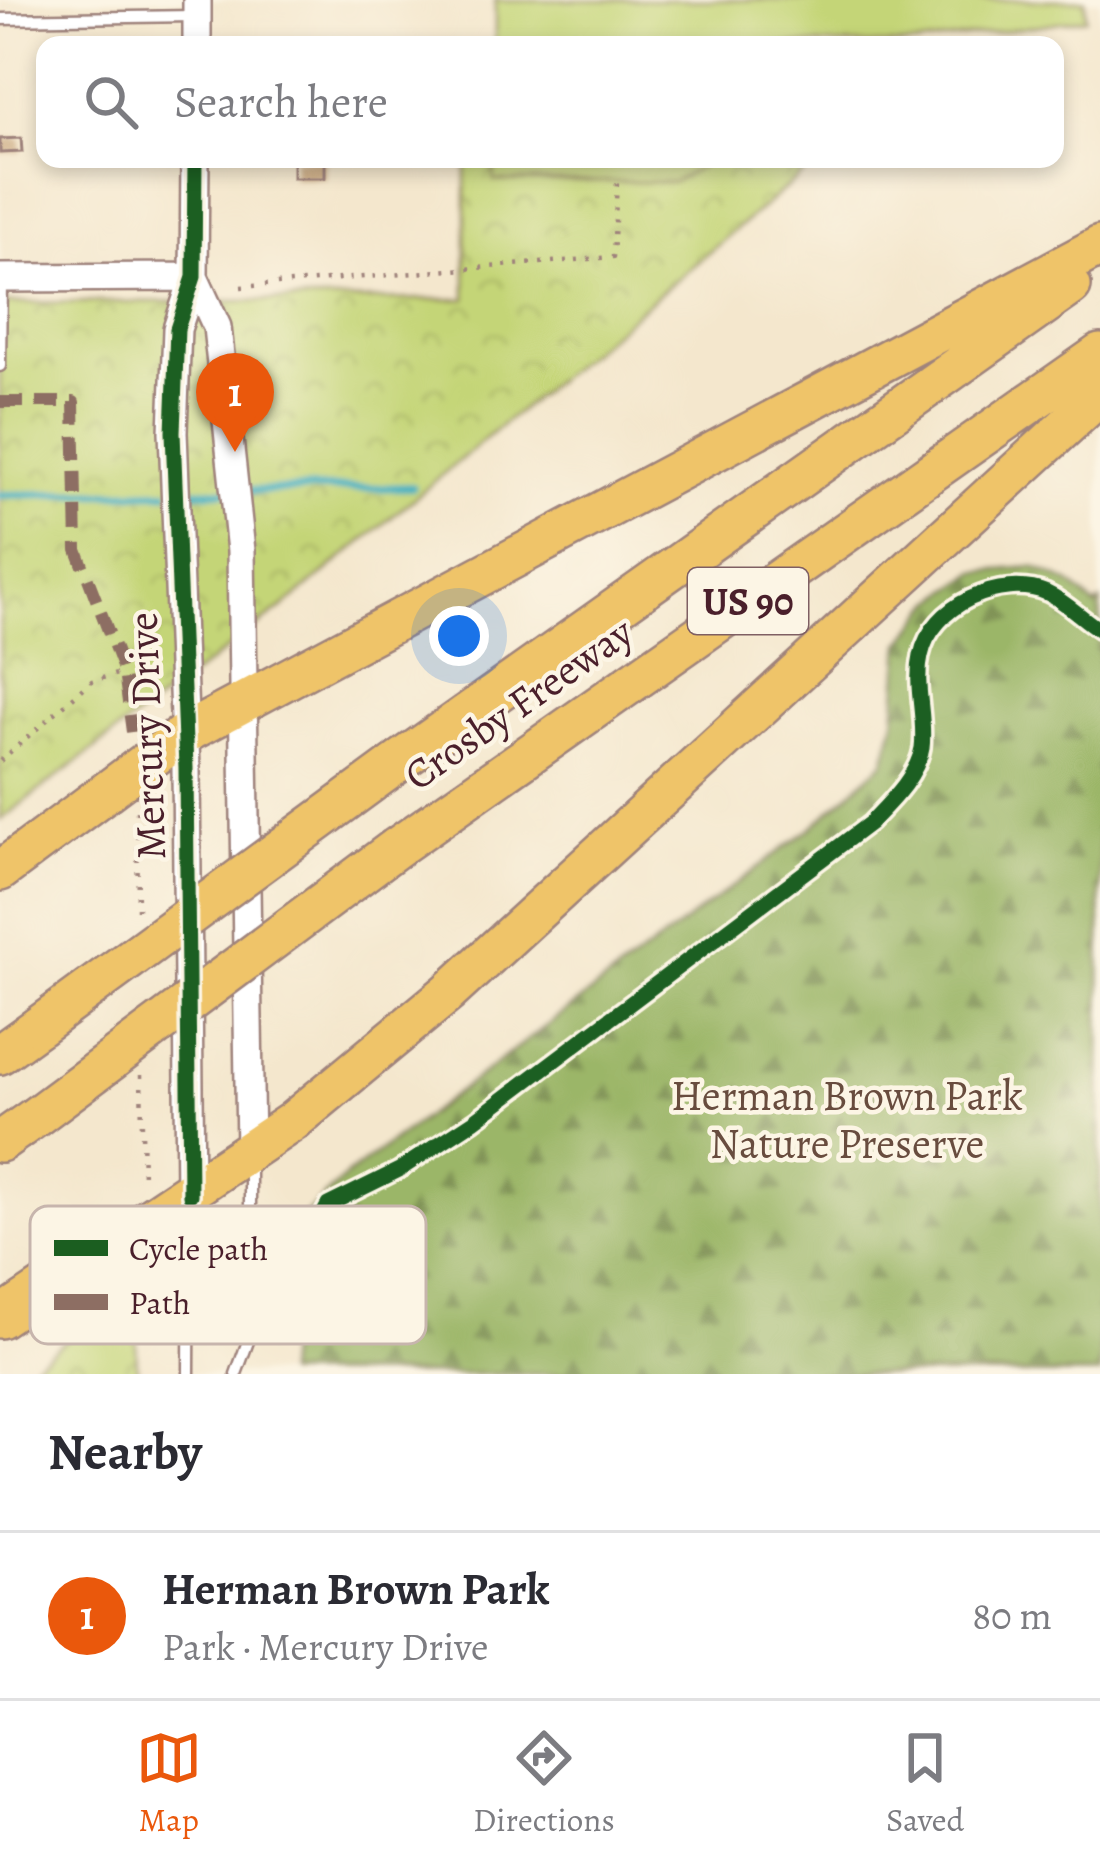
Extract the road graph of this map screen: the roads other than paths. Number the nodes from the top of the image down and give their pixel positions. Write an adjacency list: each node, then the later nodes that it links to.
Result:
1 (197, 8): 2 (lane)
2 (0, 19)
3 (195, 168): 6 (street)
4 (1100, 247): 11 (highway)
5 (1100, 265): 14 (highway, Crosby Freeway / US 90, bridge)
6 (194, 277): 7 (street); 11 (street); 12 (street, Mercury Drive)
7 (1, 278): 9 (lane)
8 (1100, 354): 15 (highway, Crosby Freeway / US 90, bridge)
9 (0, 366)
10 (1100, 395): 16 (highway)
11 (245, 704): 12 (highway); 16 (street)
12 (184, 734): 13 (highway); 17 (street, Mercury Drive)
13 (0, 872)
14 (0, 1054)
15 (0, 1142)
16 (250, 1152): 17 (highway); 20 (lane)
17 (190, 1196): 18 (highway); 19 (lane, Mercury Drive)
18 (174, 1206)
19 (190, 1206)
20 (250, 1206)
21 (30, 1299): 22 (highway)
22 (0, 1318)
23 (189, 1344): 25 (lane, Mercury Drive)
24 (247, 1344): 26 (lane)
25 (189, 1374)
26 (236, 1374)

